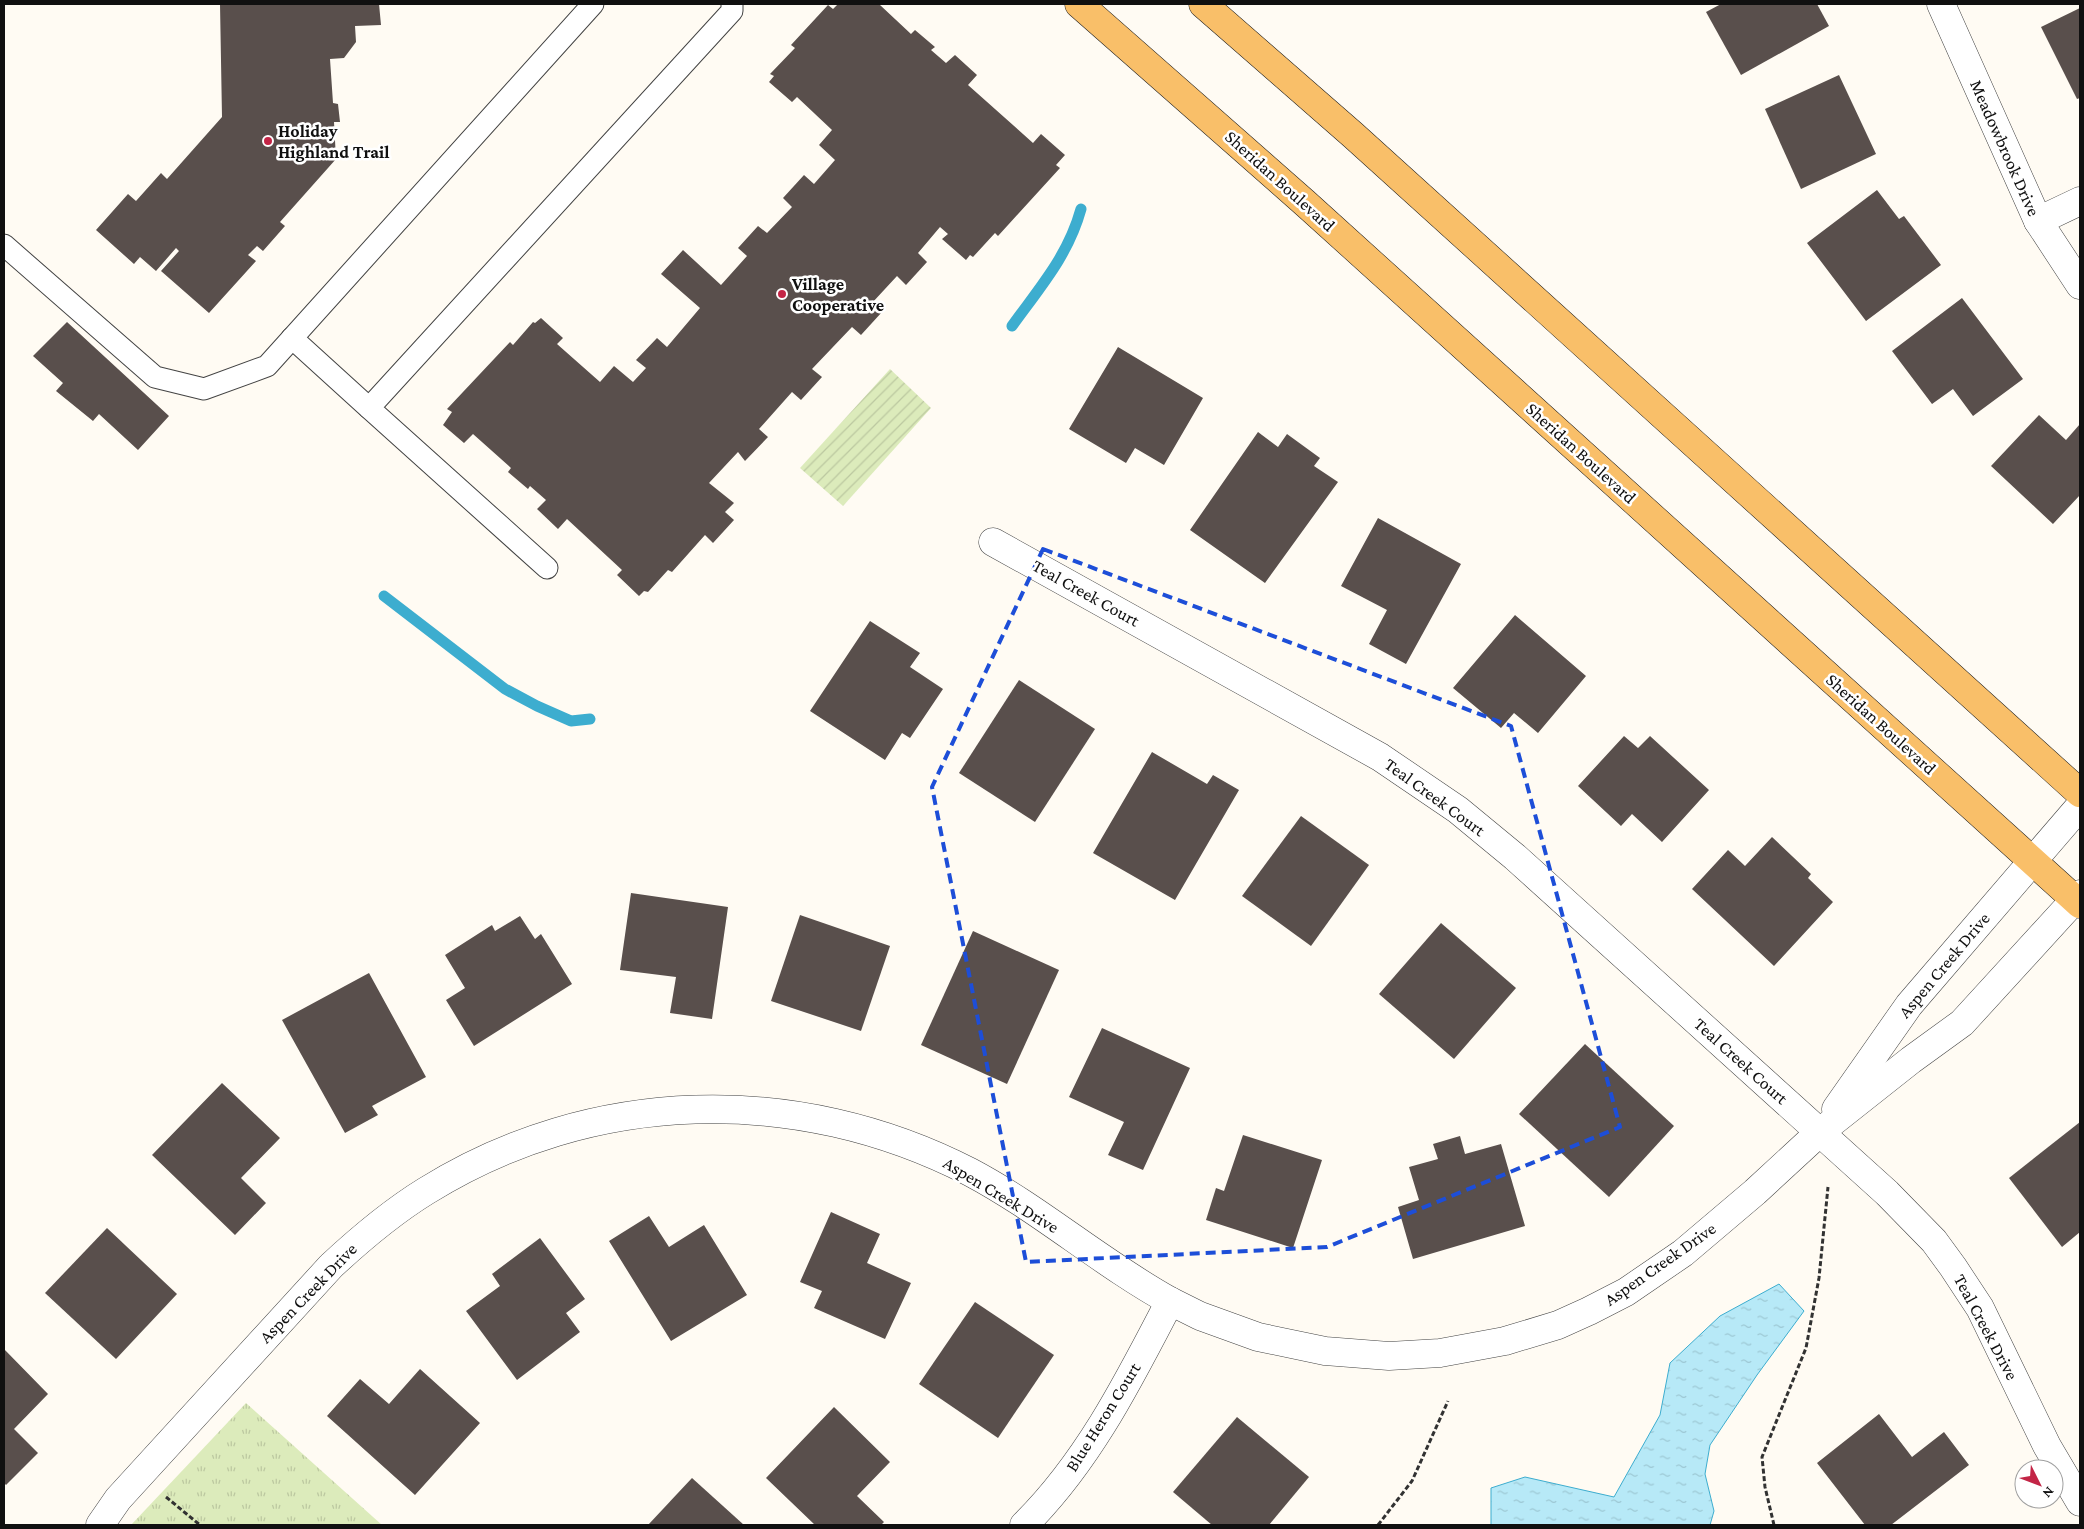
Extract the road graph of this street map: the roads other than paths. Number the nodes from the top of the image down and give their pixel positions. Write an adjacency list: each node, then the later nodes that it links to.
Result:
1 (593, 4): 10 (lane)
2 (732, 4): 11 (lane)
3 (1079, 4): 16 (main road, Sheridan Boulevard)
4 (1203, 4): 14 (main road)
5 (1941, 4): 7 (street, Meadowbrook Drive)
6 (2080, 201): 7 (street)
7 (2038, 221): 9 (street, Meadowbrook Drive)
8 (4, 245): 10 (lane)
9 (2080, 285)
10 (292, 338): 11 (lane)
11 (369, 408): 13 (lane)
12 (993, 542): 18 (street, Teal Creek Court)
13 (547, 568)
14 (2080, 793)
15 (2080, 806): 16 (street, Aspen Creek Drive)
16 (2033, 860): 17 (main road, Sheridan Boulevard); 18 (street, Aspen Creek Drive)
17 (2079, 899): 18 (street, Aspen Creek Drive)
18 (1820, 1132): 19 (street, Aspen Creek Drive); 20 (street, Teal Creek Drive)
19 (1170, 1301): 21 (street, Aspen Creek Drive); 22 (street, Blue Heron Court)
20 (2080, 1502)
21 (100, 1525)
22 (1024, 1525)

